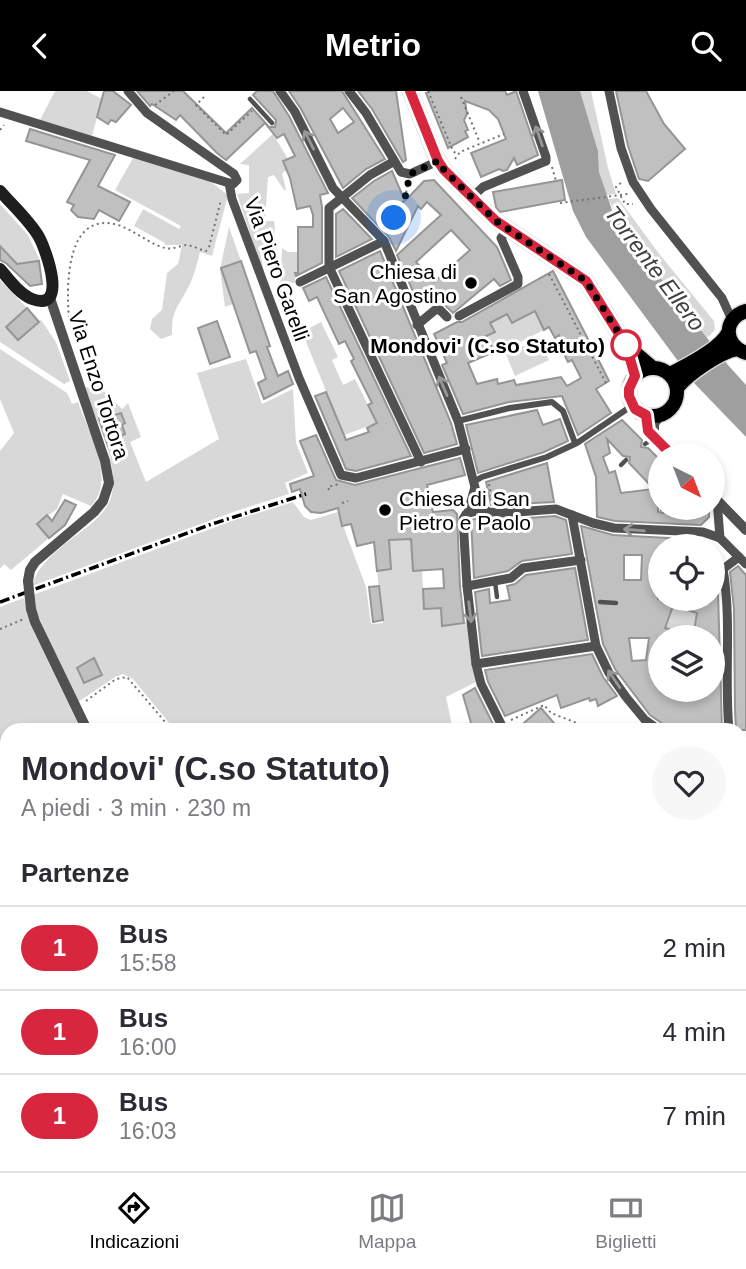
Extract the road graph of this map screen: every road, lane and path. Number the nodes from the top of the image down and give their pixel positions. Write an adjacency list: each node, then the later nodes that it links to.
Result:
1 (128, 91): 14 (street)
2 (174, 91): 14 (path)
3 (279, 91): 30 (street, one-way to 3)
4 (349, 91): 21 (street)
5 (410, 91): 20 (main road)
6 (429, 91): 18 (path)
7 (523, 91): 31 (street, one-way to 7)
8 (609, 91): 45 (street)
9 (204, 97): 12 (path)
10 (461, 97): 17 (path)
11 (250, 99): 15 (lane)
12 (251, 109)
13 (0, 112): 25 (street, Via Piero Garelli)
14 (146, 113): 25 (street)
15 (272, 123)
16 (505, 134): 17 (path)
17 (481, 144): 18 (path)
18 (458, 155): 19 (path)
19 (454, 159)
20 (438, 161): 23 (street); 31 (main road)
21 (393, 162): 23 (street); 30 (street)
22 (552, 166): 24 (path)
23 (410, 174): 35 (path)
24 (556, 181)
25 (229, 183): 41 (street, Via Piero Garelli); 44 (path)
26 (621, 183): 29 (path)
27 (0, 191): 40 (main road, Via Enzo Tortora)
28 (627, 195): 29 (path)
29 (619, 196): 32 (path); 33 (path)
30 (342, 197): 35 (street); 36 (street)
31 (471, 198): 34 (main road)
32 (560, 204)
33 (633, 204)
34 (508, 229): 43 (street); 47 (main road)
35 (383, 240): 36 (street); 46 (street)
36 (329, 267): 39 (street); 61 (street)
37 (0, 269): 40 (main road)
38 (549, 274): 53 (path)
39 (300, 282): 41 (path)
40 (50, 297): 82 (street, Via Enzo Tortora, bridge)
41 (268, 300): 61 (street, Via Piero Garelli)
42 (447, 317): 46 (street)
43 (459, 317)
44 (69, 318)
45 (737, 319): 48 (main road); 49 (main road)
46 (417, 325): 56 (street, one-way to 46)
47 (626, 345): 50 (main road); 52 (main road)
48 (717, 352): 49 (main road); 51 (main road)
49 (743, 354)
50 (653, 368): 51 (main road); 52 (main road)
51 (680, 373): 55 (main road)
52 (635, 376): 54 (main road)
53 (606, 383)
54 (633, 405): 55 (main road); 63 (street)
55 (653, 415): 58 (street)
56 (458, 421): 57 (street); 59 (street)
57 (575, 443)
58 (653, 443)
59 (467, 449): 61 (street); 63 (street)
60 (626, 460): 62 (lane)
61 (421, 462)
62 (621, 465)
63 (481, 477): 69 (path); 69 (street); 71 (street)
64 (336, 484): 65 (path)
65 (329, 490)
66 (348, 501): 67 (path)
67 (342, 503)
68 (725, 508): 72 (street)
69 (489, 509): 70 (street); 71 (street)
70 (572, 515): 73 (street, one-way to 70); 75 (street)
71 (464, 517): 78 (street)
72 (746, 530)
73 (711, 534)
74 (725, 543): 76 (street)
75 (580, 560): 77 (street); 84 (street)
76 (743, 560): 93 (street)
77 (495, 581): 78 (street); 79 (lane)
78 (467, 586): 85 (street, one-way to 85)
79 (497, 597)
80 (600, 603): 81 (lane)
81 (616, 603)
82 (29, 613): 83 (path); 86 (street, Via Enzo Tortora)
83 (0, 629)
84 (596, 646): 85 (street); 92 (street, one-way to 84)
85 (476, 664): 89 (street)
86 (76, 707): 87 (street, Via Enzo Tortora); 88 (path)
87 (84, 723)
88 (166, 723)
89 (502, 723)
90 (511, 723): 91 (path)
91 (577, 723)
92 (650, 723)
93 (728, 723)

